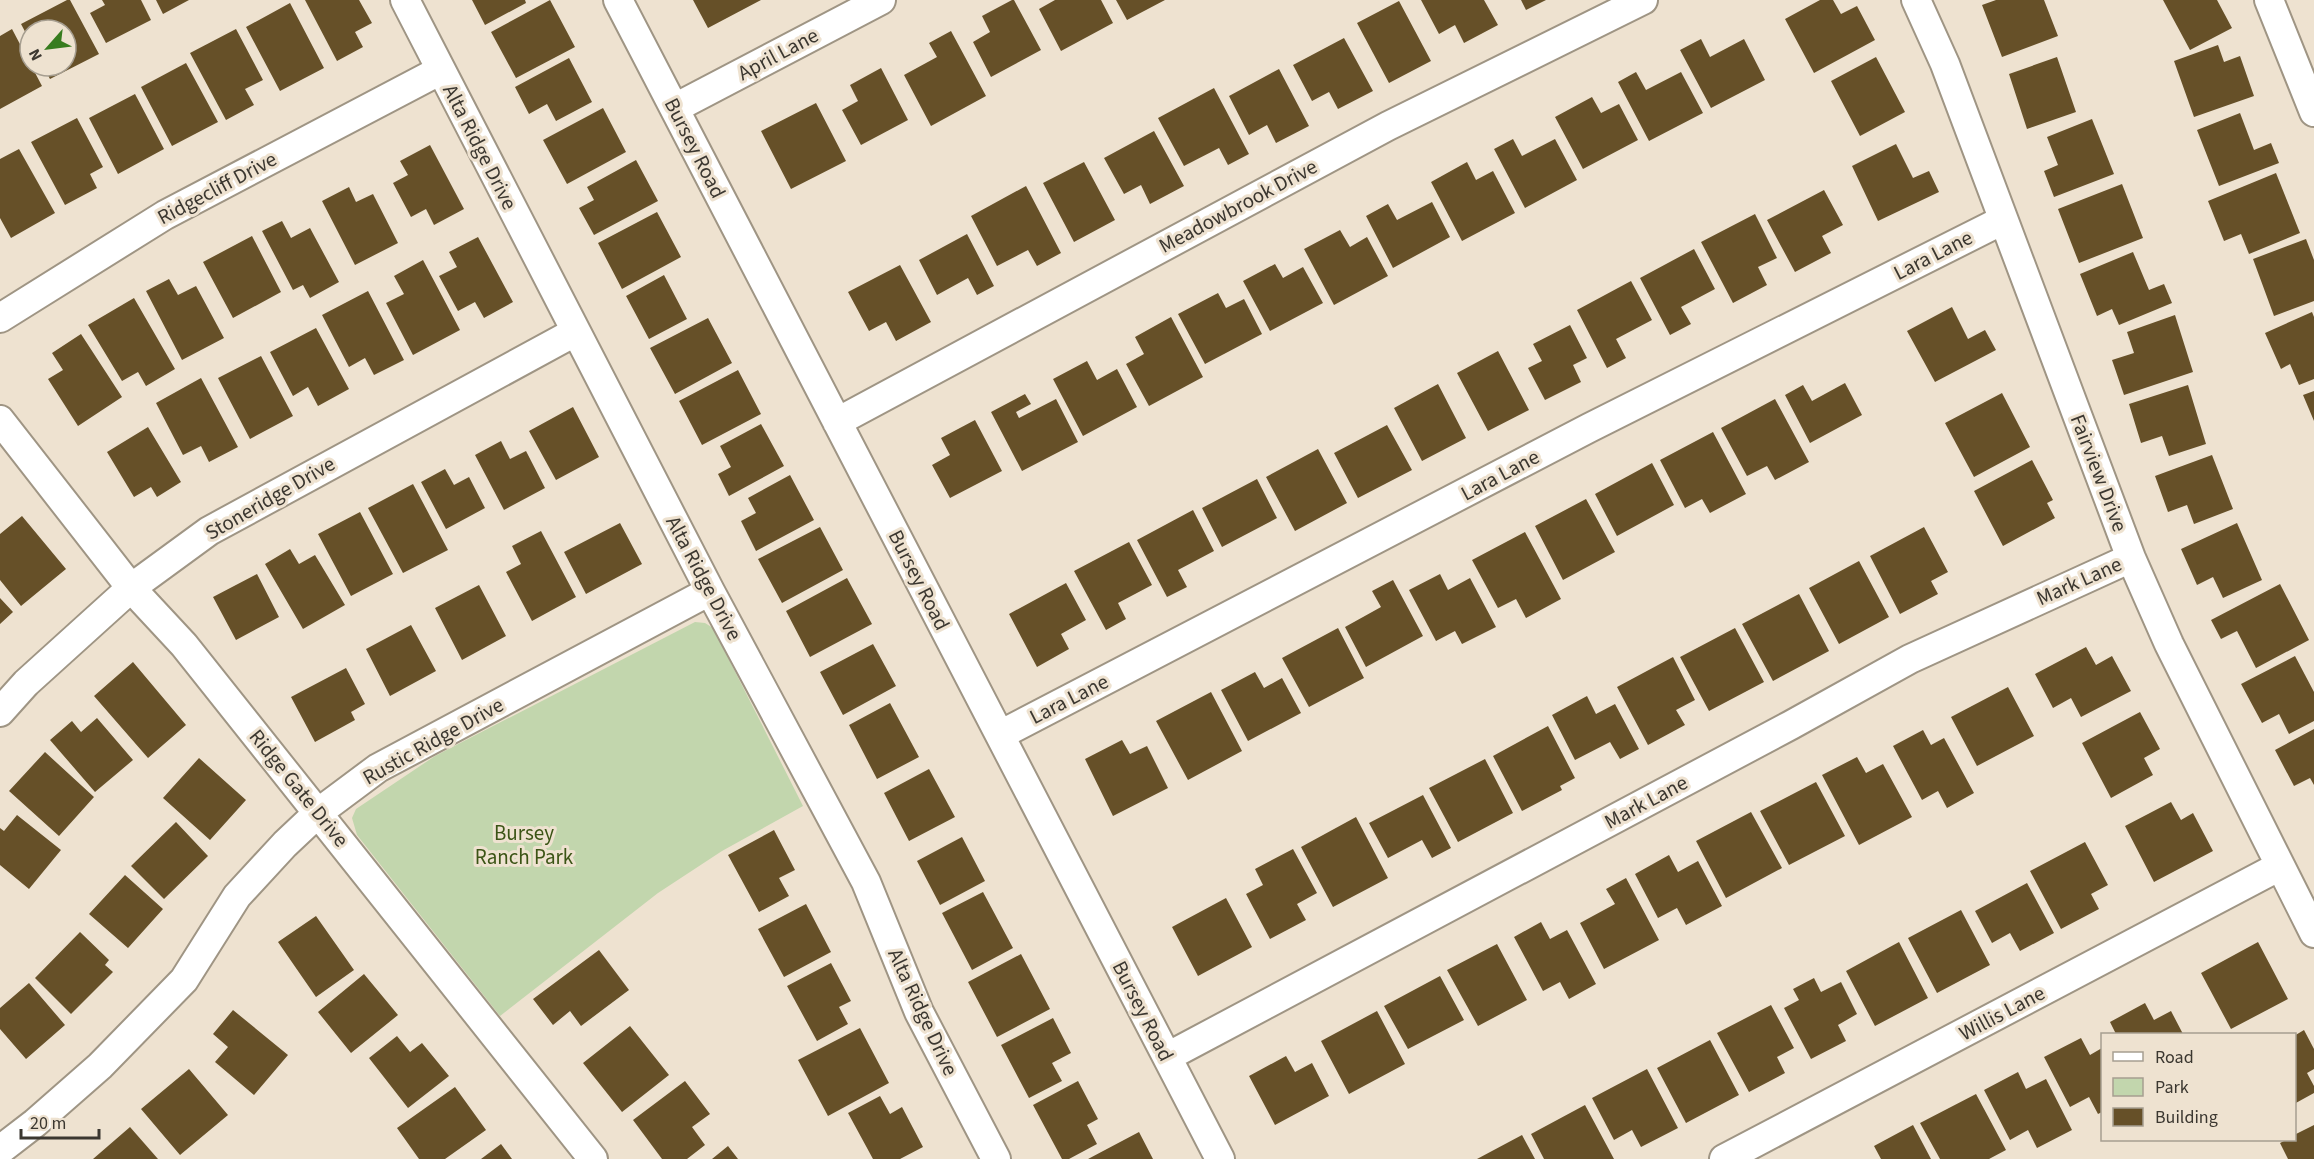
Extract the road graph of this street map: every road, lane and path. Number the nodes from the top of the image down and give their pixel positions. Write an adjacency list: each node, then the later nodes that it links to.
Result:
1 (405, 0): 7 (street, Alta Ridge Drive)
2 (618, 0): 8 (street, Bursey Road)
3 (881, 0): 8 (street, April Lane)
4 (1643, 0): 14 (street, Meadowbrook Drive)
5 (1916, 0): 10 (street, Fairview Drive)
6 (2269, 0): 9 (street)
7 (441, 69): 11 (street, Ridgecliff Drive); 12 (street, Alta Ridge Drive)
8 (675, 108): 14 (street, Bursey Road)
9 (2314, 112)
10 (2003, 220): 15 (street, Fairview Drive); 19 (street, Lara Lane)
11 (0, 318)
12 (575, 332): 16 (street, Stoneridge Drive); 17 (street, Alta Ridge Drive)
13 (0, 420): 16 (street, Ridge Gate Drive)
14 (837, 422): 19 (street, Bursey Road)
15 (2131, 558): 21 (street, Fairview Drive); 23 (street, Mark Lane)
16 (131, 588): 18 (street, Stoneridge Drive); 20 (street, Ridge Gate Drive)
17 (710, 591): 20 (street, Rustic Ridge Drive); 26 (street, Alta Ridge Drive)
18 (0, 712)
19 (999, 735): 23 (street, Bursey Road)
20 (319, 812): 24 (street, Rustic Ridge Drive); 25 (street, Ridge Gate Drive)
21 (2280, 866): 22 (street, Fairview Drive); 28 (street, Willis Lane)
22 (2314, 933)
23 (1167, 1057): 27 (street, Bursey Road)
24 (0, 1150)
25 (593, 1159)
26 (996, 1159)
27 (1220, 1159)
28 (1724, 1159)

